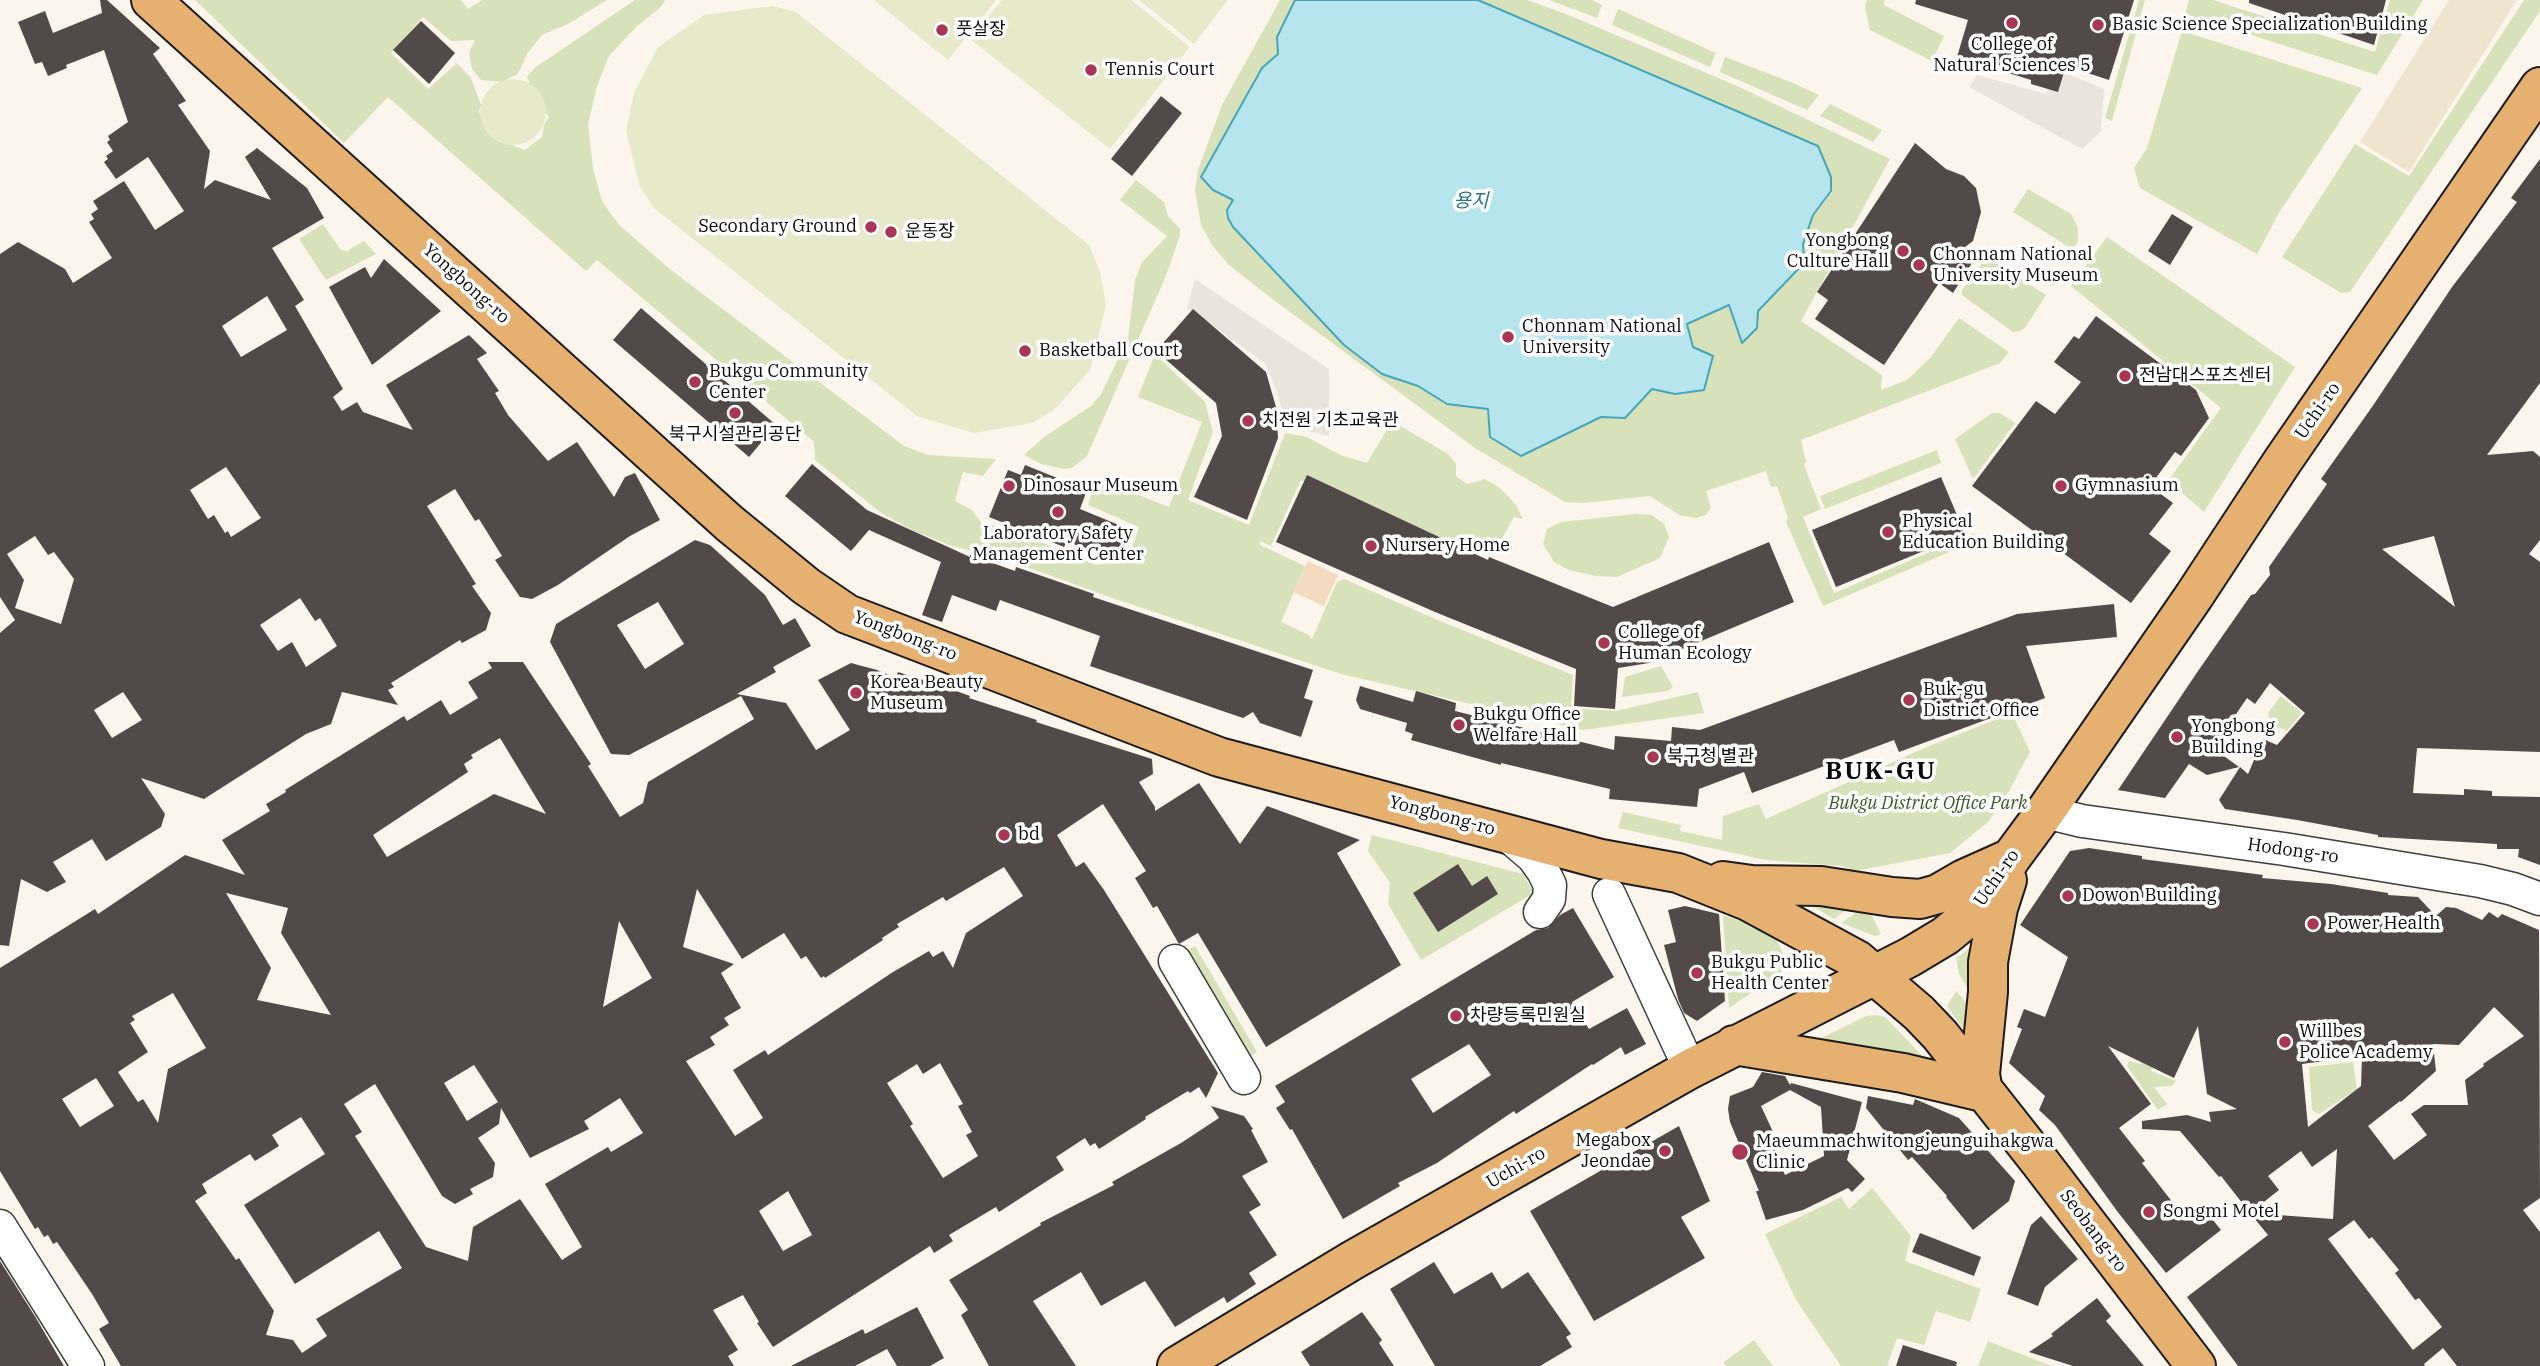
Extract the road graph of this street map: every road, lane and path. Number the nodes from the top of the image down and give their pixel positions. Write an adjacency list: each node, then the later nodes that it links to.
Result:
1 (151, 0): 4 (main road, Yongbong-ro)
2 (2540, 87): 3 (main road, Uchi-ro)
3 (2045, 812): 5 (main road, Uchi-ro); 8 (street, Hodong-ro)
4 (1505, 833): 6 (main road, Yongbong-ro); 9 (street)
5 (2011, 858): 6 (main road); 11 (main road, Uchi-ro); 15 (main road)
6 (1678, 873): 11 (main road, Yongbong-ro)
7 (1609, 894): 13 (street)
8 (2540, 899)
9 (1540, 912)
10 (1175, 961): 14 (street)
11 (1876, 974): 12 (main road, Uchi-ro); 15 (main road, Seobang-ro)
12 (1734, 1045): 13 (main road, Uchi-ro); 15 (main road)
13 (1690, 1069): 18 (main road, Uchi-ro)
14 (1244, 1078)
15 (1983, 1092): 19 (main road, Seobang-ro)
16 (0, 1226): 17 (street)
17 (88, 1366)
18 (1177, 1366)
19 (2196, 1366)

